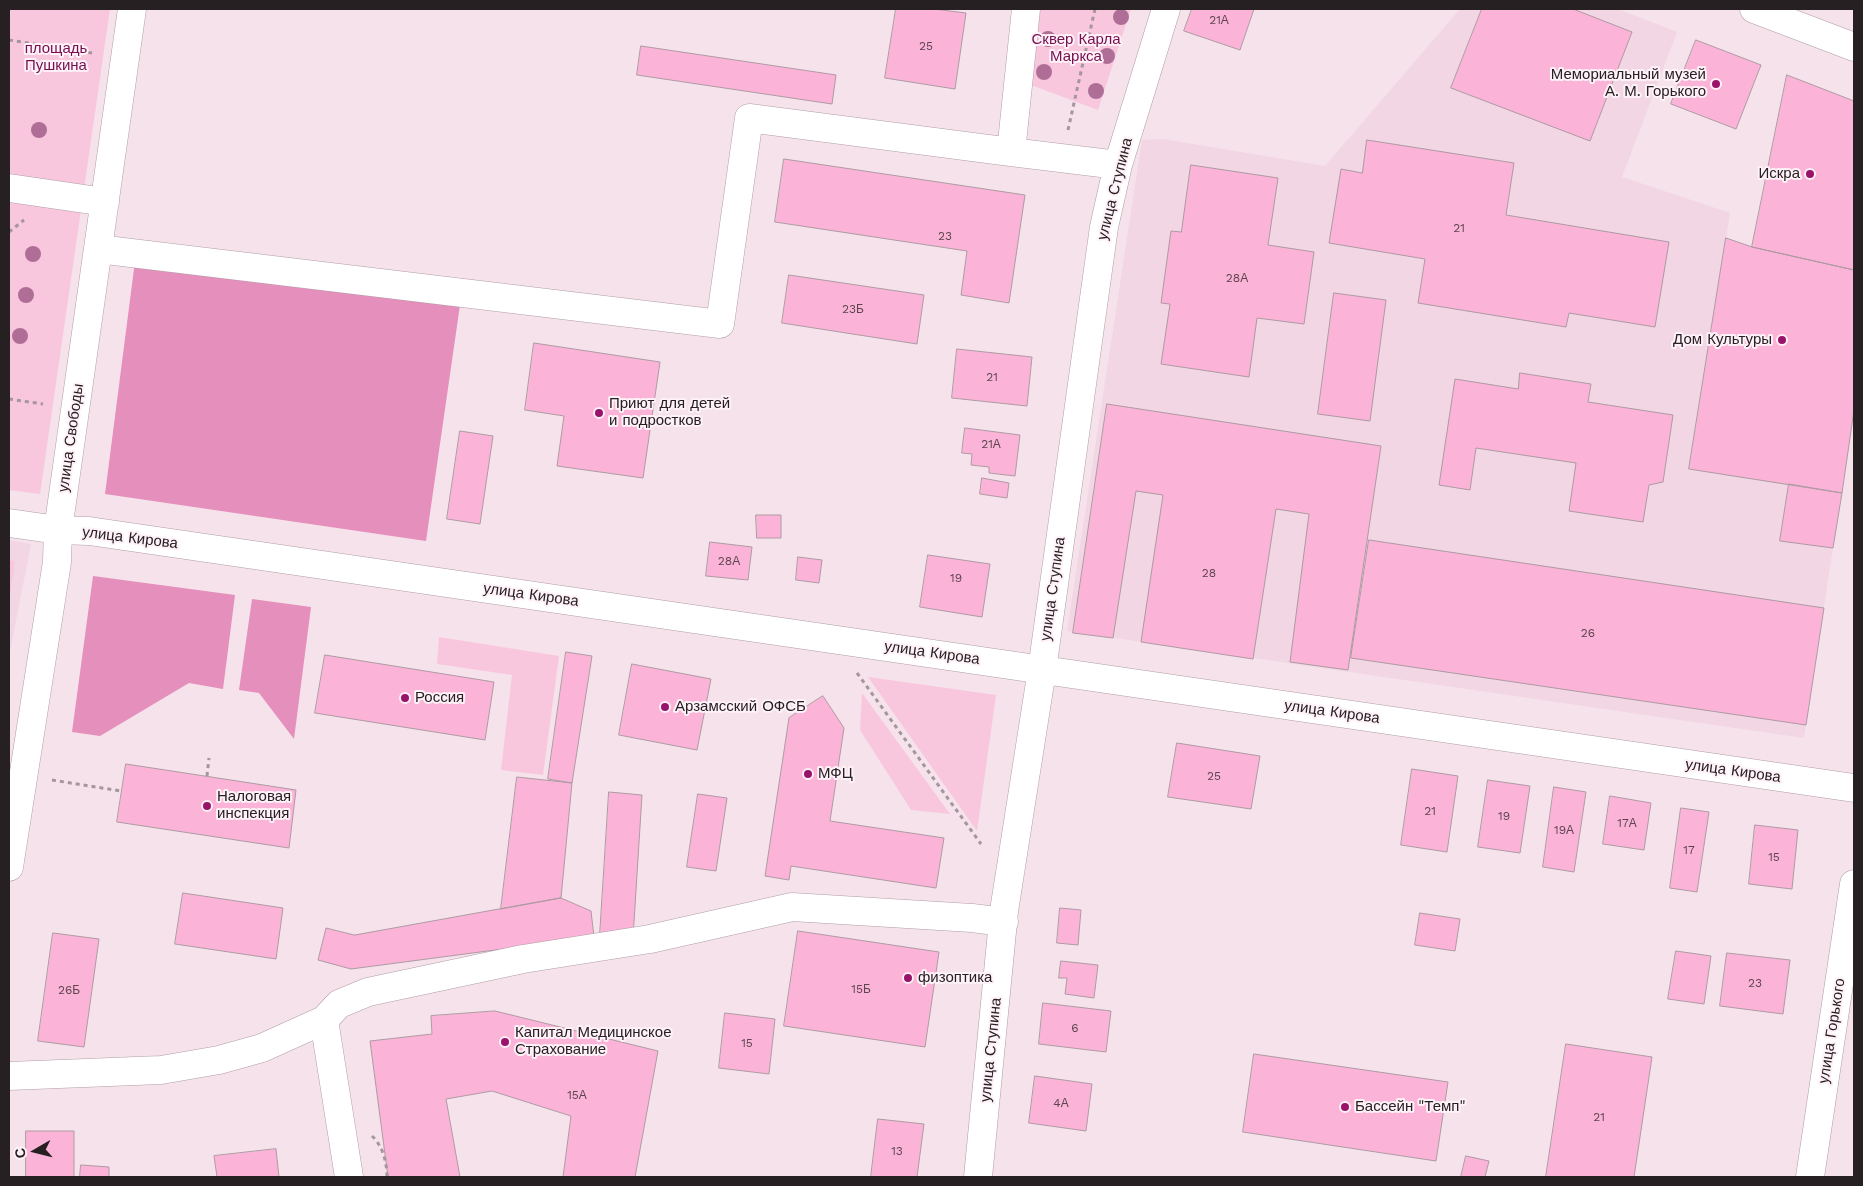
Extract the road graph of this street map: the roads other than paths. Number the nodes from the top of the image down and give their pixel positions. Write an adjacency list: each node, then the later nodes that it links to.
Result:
1 (132, 9): 9 (street, улица Свободы)
2 (1026, 9): 6 (street)
3 (1166, 9): 7 (street, улица Ступина)
4 (1754, 9): 5 (street)
5 (1854, 47)
6 (1011, 152): 7 (street); 10 (street)
7 (1118, 165): 13 (street, улица Ступина)
8 (9, 188): 9 (street)
9 (105, 202): 10 (street, улица Свободы)
10 (98, 249): 12 (street, улица Свободы)
11 (9, 522): 12 (street, улица Кирова)
12 (58, 530): 13 (street, улица Кирова); 15 (street, улица Свободы)
13 (1042, 670): 14 (street, улица Кирова); 17 (street, улица Ступина)
14 (1854, 788)
15 (9, 867)
16 (1854, 884): 22 (street, улица Горького)
17 (1004, 922): 18 (street); 21 (street, улица Ступина)
18 (324, 1020): 19 (street); 20 (street)
19 (9, 1076)
20 (349, 1177)
21 (978, 1177)
22 (1810, 1177)

